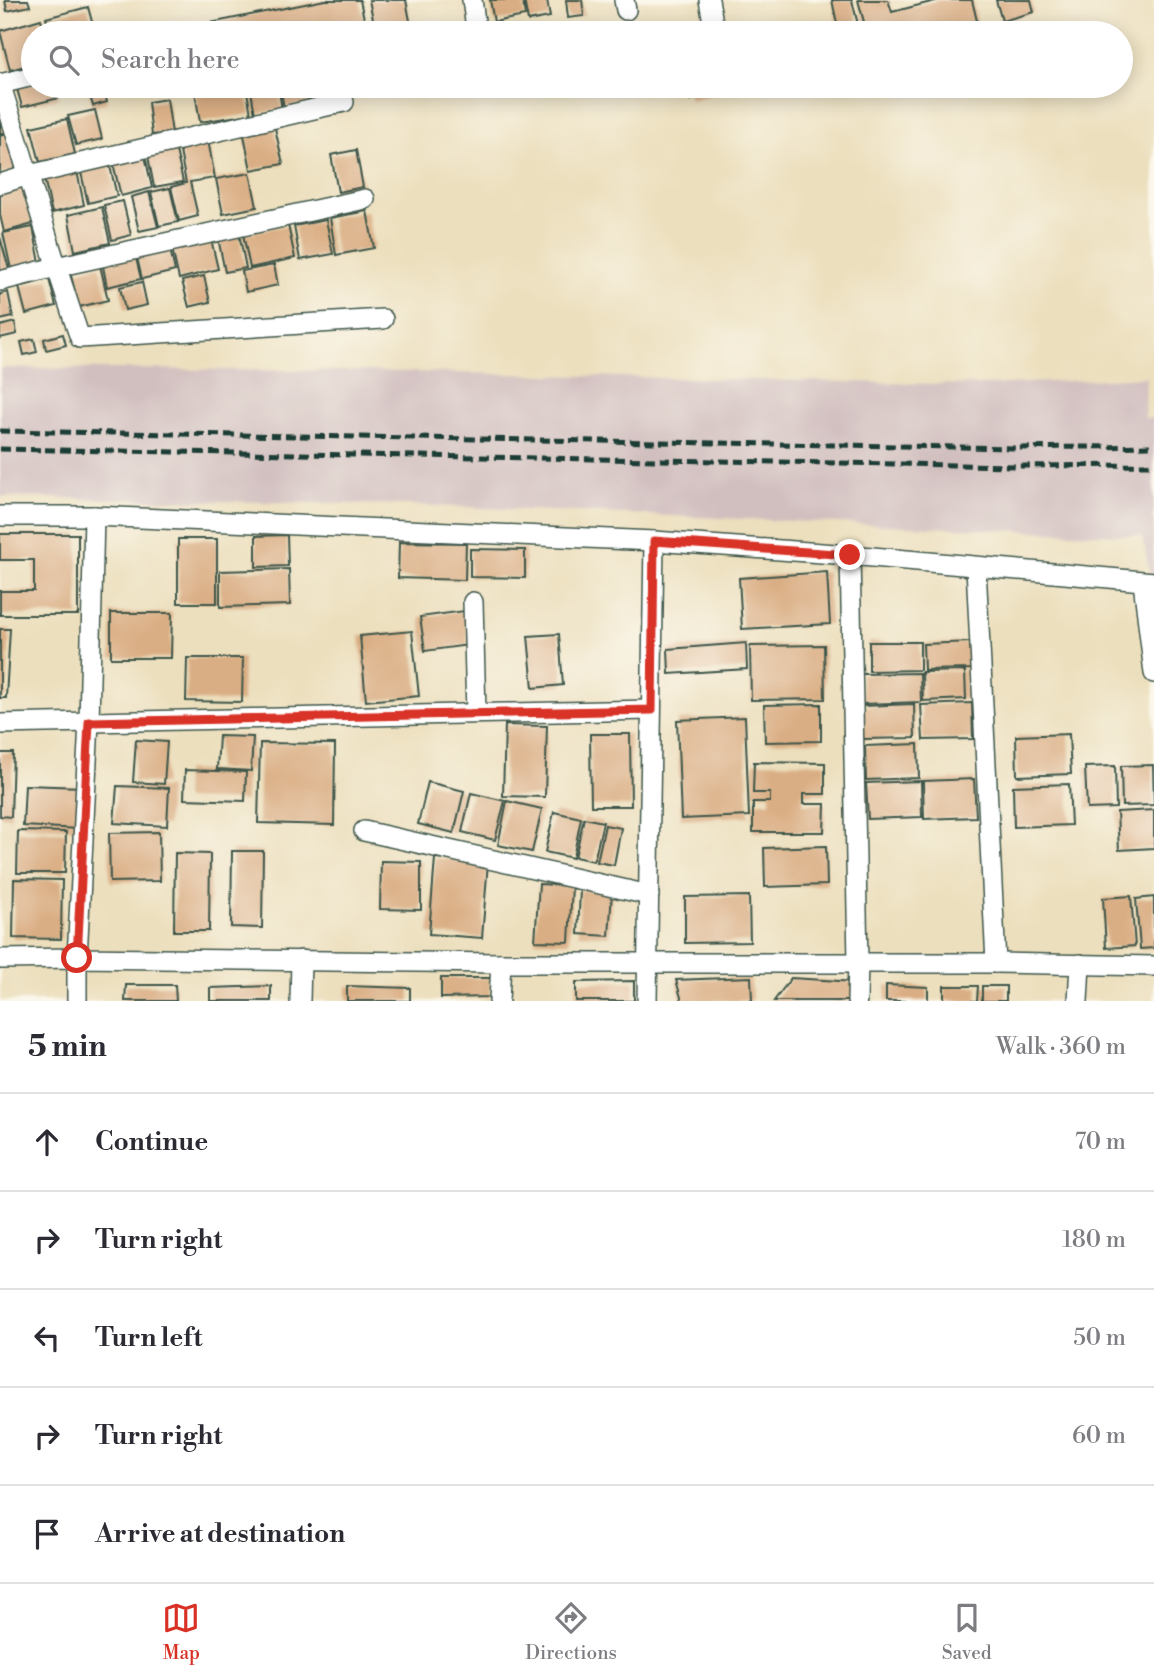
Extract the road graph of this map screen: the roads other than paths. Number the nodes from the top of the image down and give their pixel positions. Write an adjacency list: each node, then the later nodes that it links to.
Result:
1 (472, 0): 3 (street)
2 (709, 0): 4 (street)
3 (475, 21)
4 (713, 21)
5 (21, 79): 6 (street)
6 (0, 84): 8 (street)
7 (344, 102): 8 (street)
8 (29, 175): 9 (street); 11 (street)
9 (0, 184)
10 (365, 199): 11 (street)
11 (56, 267): 12 (street); 13 (street)
12 (0, 281)
13 (383, 320)
14 (0, 516): 15 (street)
15 (94, 516): 16 (street); 24 (street)
16 (654, 541): 17 (street); 22 (street)
17 (850, 555): 18 (street); 31 (street)
18 (976, 567): 19 (street); 32 (street)
19 (1149, 582): 21 (street)
20 (473, 602): 23 (street)
21 (1154, 673)
22 (652, 710): 23 (street); 27 (street)
23 (476, 713): 24 (street)
24 (89, 722): 25 (street); 28 (street)
25 (0, 724)
26 (364, 831): 27 (street)
27 (649, 895): 34 (street)
28 (77, 958): 29 (street); 30 (street); 37 (street)
29 (0, 959)
30 (301, 960): 33 (street); 38 (street)
31 (858, 962): 32 (street); 34 (street); 41 (street)
32 (996, 962): 35 (street)
33 (501, 963): 34 (street); 39 (street)
34 (649, 963): 40 (street)
35 (1080, 964): 36 (street); 42 (street)
36 (1154, 965)
37 (77, 1001)
38 (300, 1001)
39 (499, 1001)
40 (647, 1001)
41 (857, 1001)
42 (1078, 1001)

